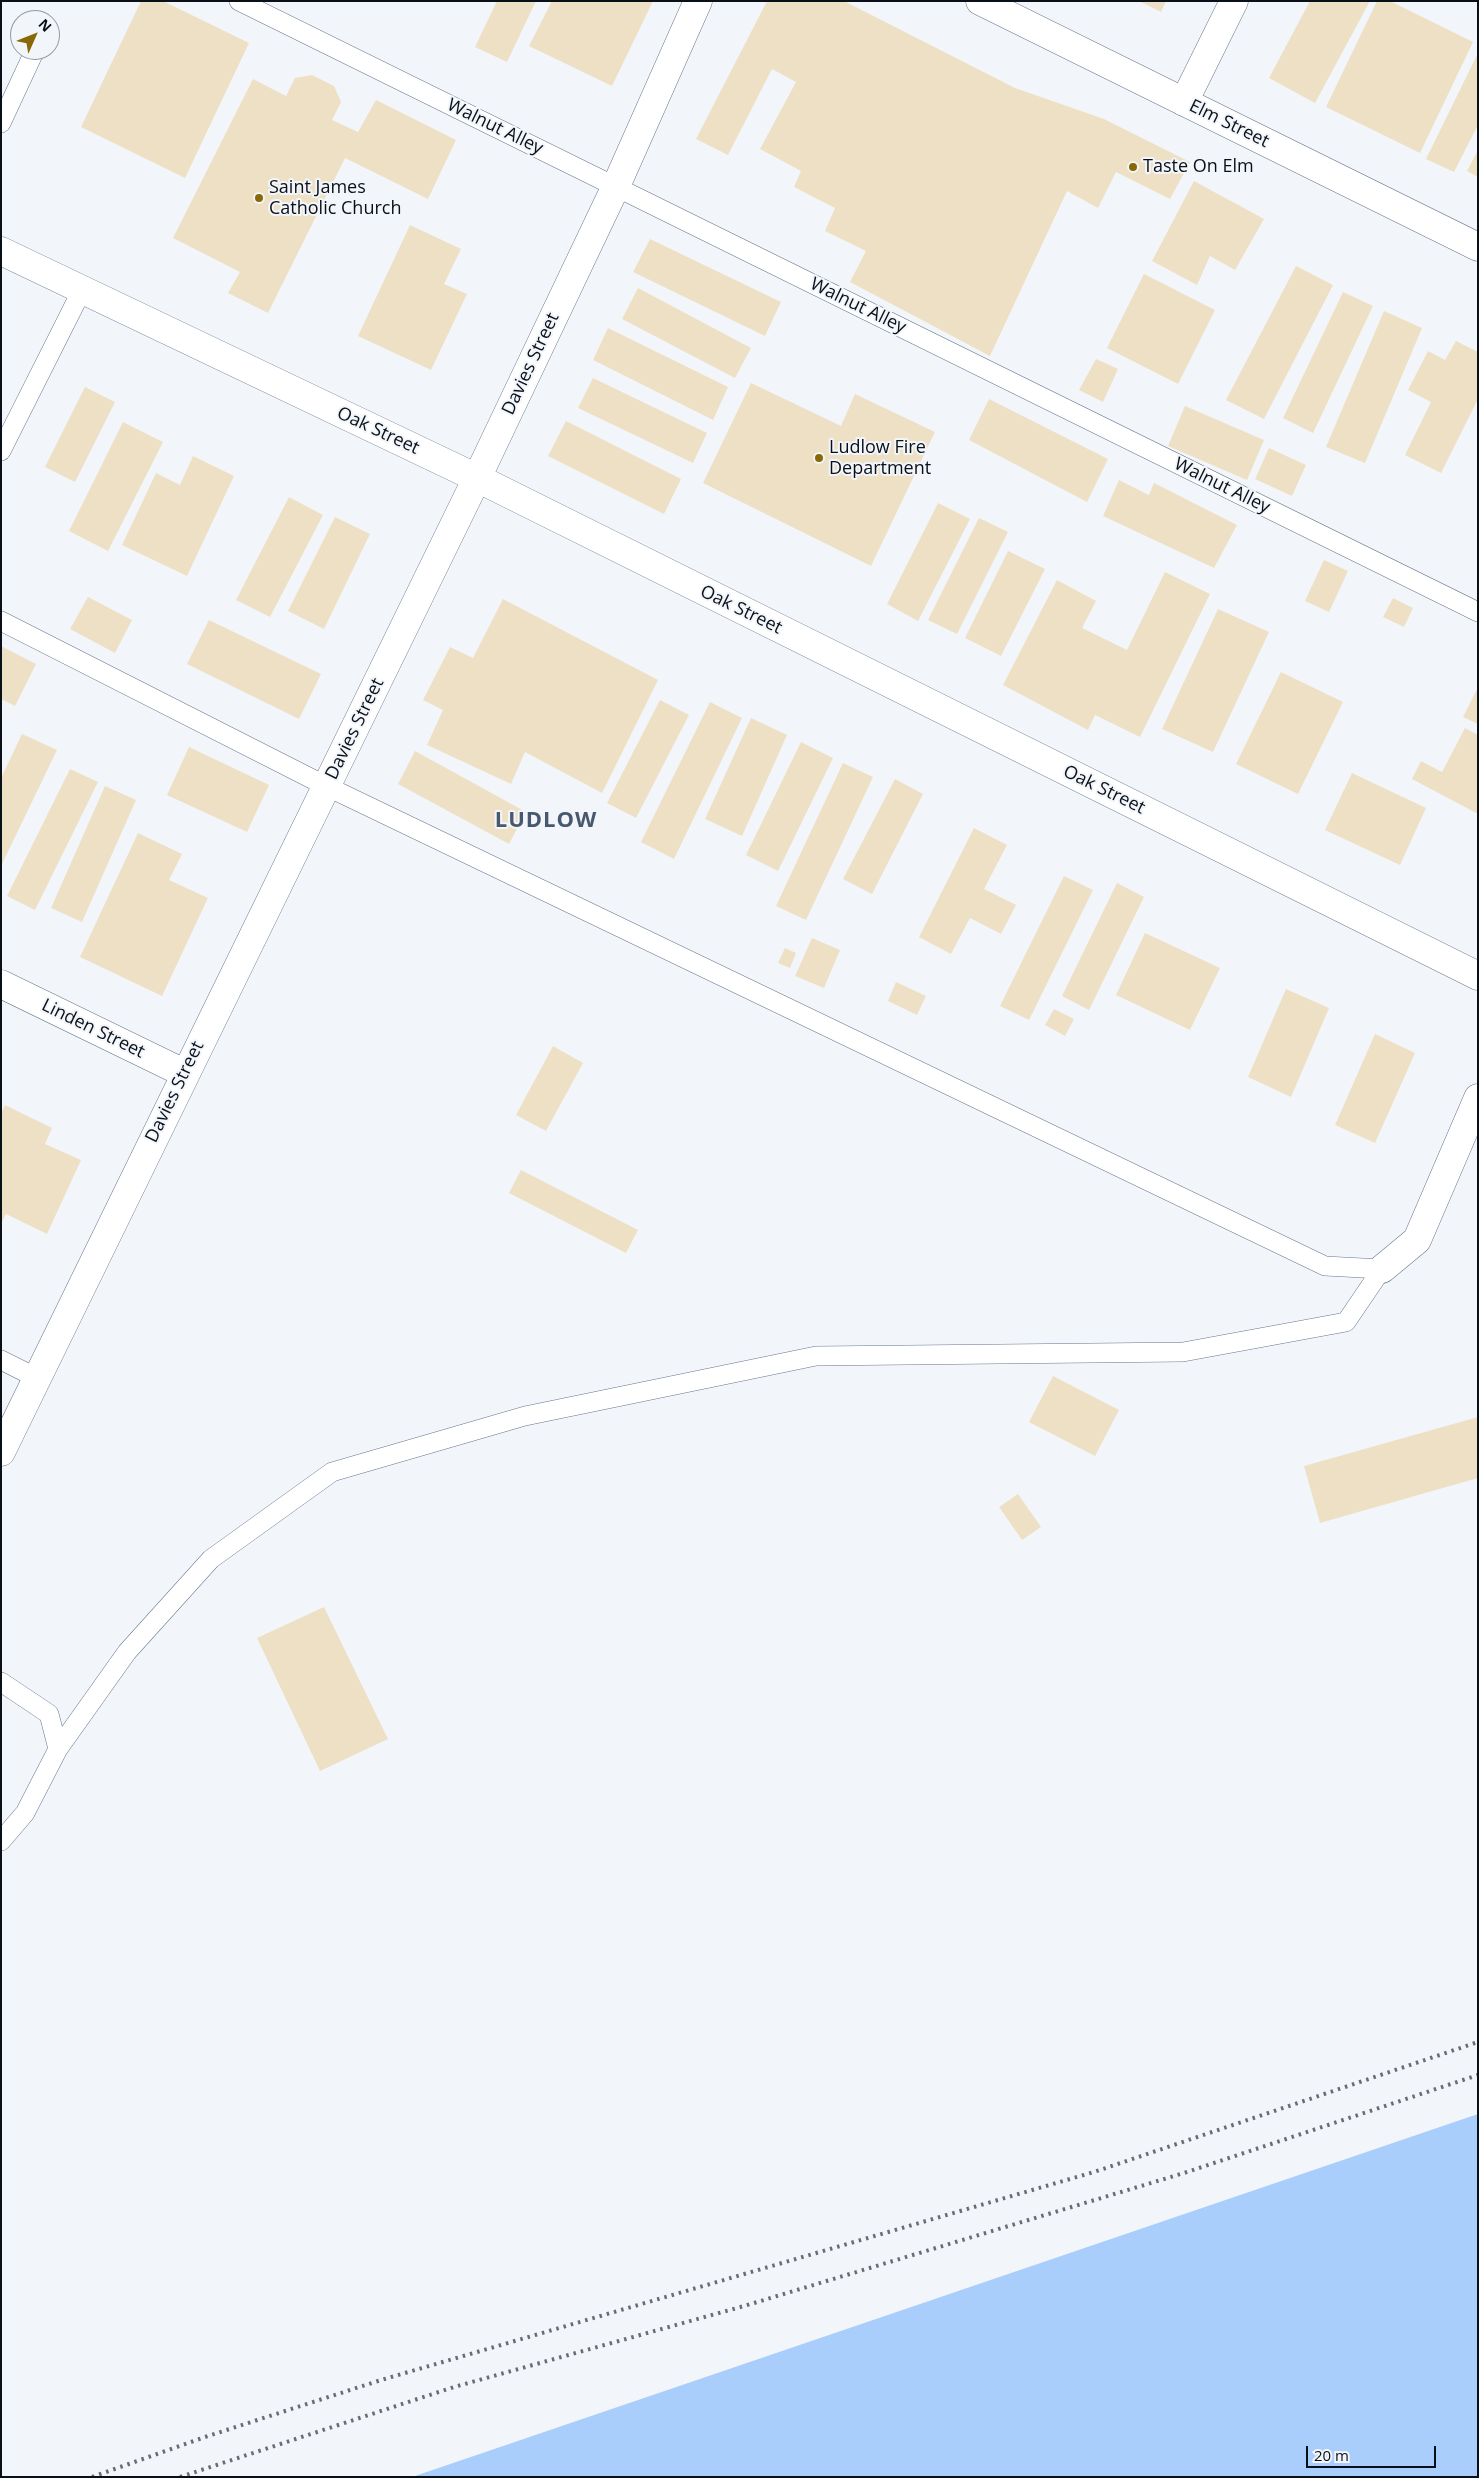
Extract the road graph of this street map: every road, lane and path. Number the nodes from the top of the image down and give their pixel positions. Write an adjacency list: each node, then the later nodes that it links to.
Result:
1 (239, 1): 8 (lane, Walnut Alley)
2 (698, 1): 8 (street, Davies Street)
3 (980, 1): 6 (street, Elm Street)
4 (1234, 1): 6 (street)
5 (30, 60): 7 (lane)
6 (1184, 102): 9 (street, Elm Street)
7 (1, 124)
8 (616, 186): 13 (street, Davies Street); 14 (lane, Walnut Alley)
9 (1478, 247)
10 (1, 251): 11 (street, Oak Street)
11 (82, 290): 12 (lane); 13 (street, Oak Street)
12 (1, 451)
13 (477, 478): 16 (street, Davies Street); 17 (street, Oak Street)
14 (1478, 612)
15 (1, 621): 16 (lane)
16 (326, 786): 19 (street, Davies Street); 21 (lane)
17 (1478, 976)
18 (1, 984): 19 (street, Linden Street)
19 (184, 1073): 23 (street, Davies Street)
20 (1478, 1098): 21 (street)
21 (1382, 1269): 26 (lane)
22 (1, 1360): 23 (lane)
23 (37, 1378): 24 (street, Davies Street)
24 (1, 1452)
25 (1, 1682): 26 (lane)
26 (58, 1749): 27 (lane)
27 (1, 1841)

